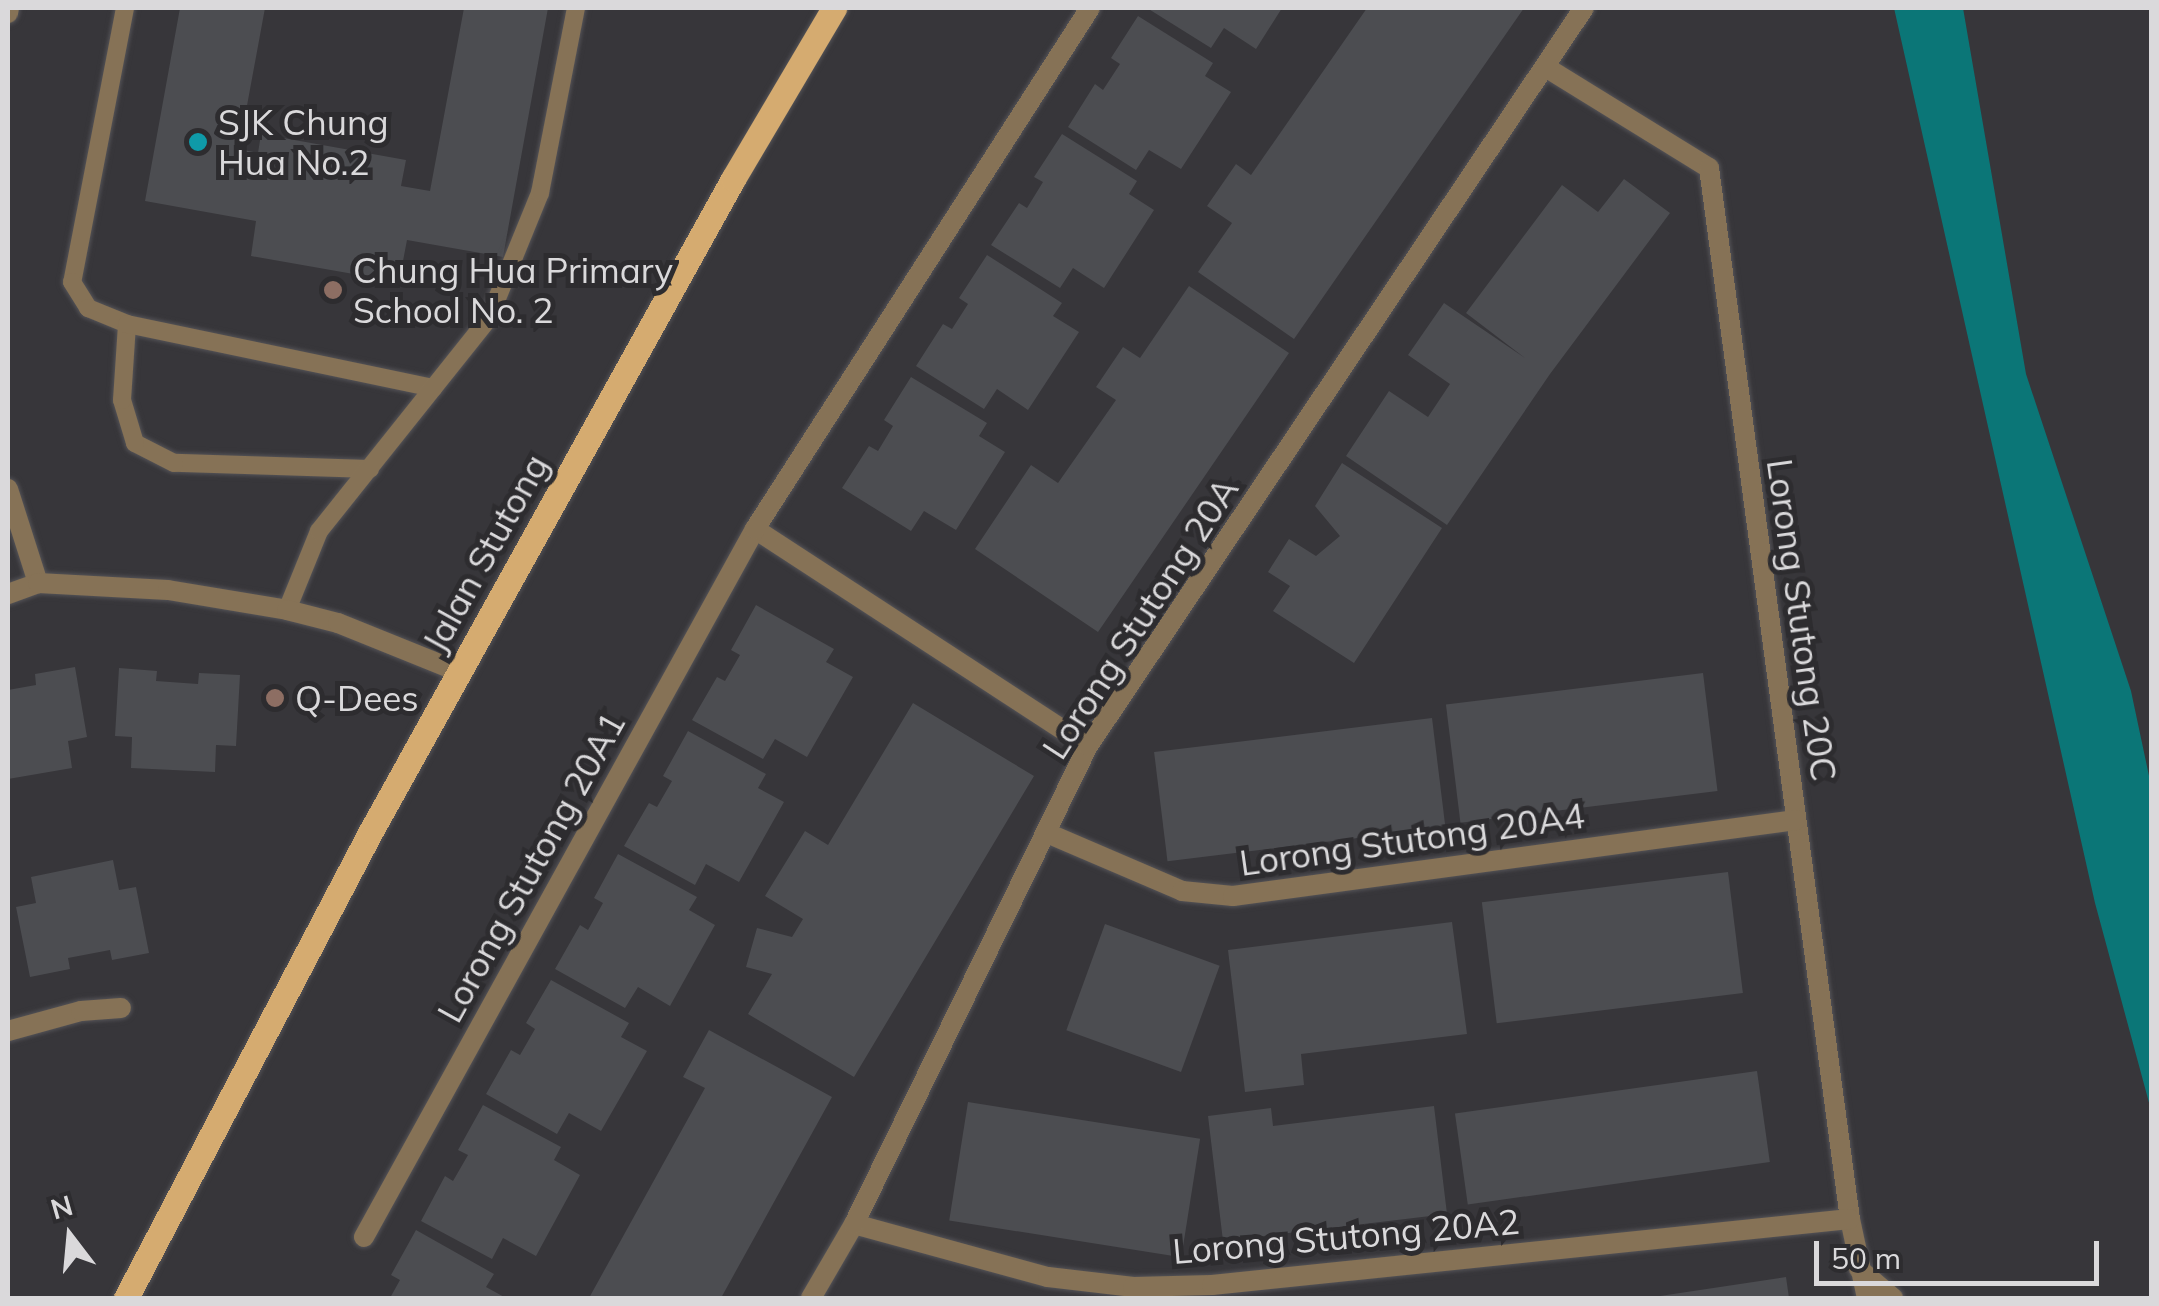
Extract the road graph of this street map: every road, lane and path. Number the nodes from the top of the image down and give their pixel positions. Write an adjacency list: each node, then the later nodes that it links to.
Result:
1 (124, 8): 7 (lane)
2 (576, 8): 8 (lane)
3 (834, 8): 15 (main road, Jalan Stutong)
4 (1090, 8): 11 (street, Lorong Stutong 20A1)
5 (1584, 8): 6 (street, Lorong Stutong 20A)
6 (1547, 68): 16 (street, Lorong Stutong 20A); 17 (street, Lorong Stutong 20C)
7 (128, 324): 8 (lane); 9 (lane)
8 (433, 388): 9 (lane)
9 (370, 469): 14 (lane)
10 (8, 490): 12 (street)
11 (755, 529): 16 (street); 23 (street, Lorong Stutong 20A1)
12 (38, 584): 13 (street); 14 (street)
13 (8, 594)
14 (287, 610): 15 (street)
15 (459, 672): 25 (main road, Jalan Stutong)
16 (1088, 746): 18 (street, Lorong Stutong 20A)
17 (1796, 820): 18 (street, Lorong Stutong 20A4); 21 (street, Lorong Stutong 20C)
18 (1047, 833): 22 (street, Lorong Stutong 20A)
19 (121, 1008): 20 (street)
20 (8, 1031)
21 (1850, 1219): 22 (street, Lorong Stutong 20A2); 24 (street, Lorong Stutong 20C)
22 (854, 1224): 26 (street, Lorong Stutong 20A)
23 (364, 1237)
24 (1859, 1268): 27 (street, Lorong Stutong 20C); 28 (street)
25 (126, 1298)
26 (811, 1298)
27 (1866, 1298)
28 (1893, 1298)

